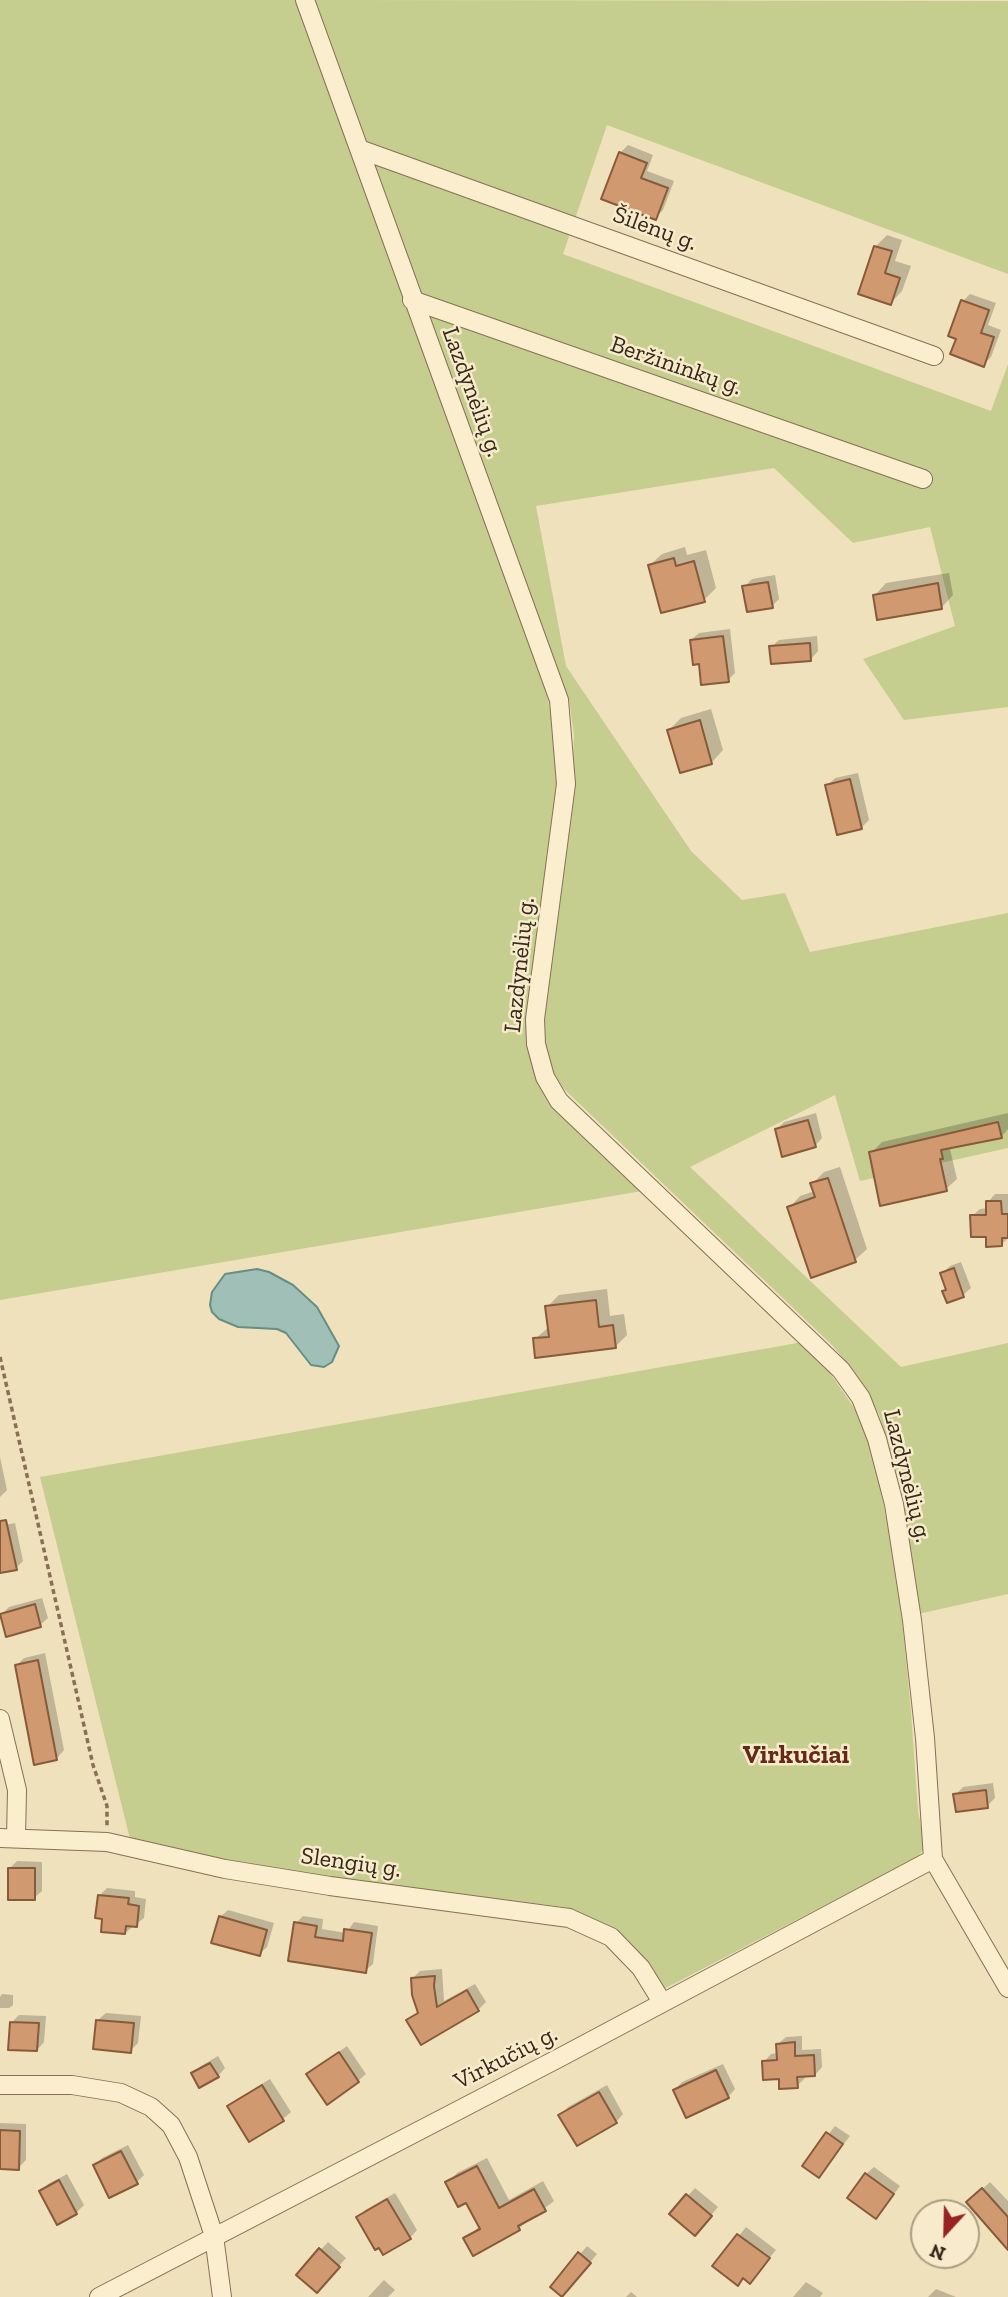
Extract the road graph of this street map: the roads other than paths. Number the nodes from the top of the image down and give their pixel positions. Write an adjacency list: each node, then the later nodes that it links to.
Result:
1 (305, 0): 2 (street, Lazdynėlių g.)
2 (359, 149): 3 (street, Lazdynėlių g.); 4 (street, Šilėnų g.)
3 (412, 300): 5 (street, Beržininkų g.); 8 (street, Lazdynėlių g.)
4 (934, 356)
5 (923, 479)
6 (0, 1719): 7 (street)
7 (8, 1838): 10 (street, Slengių g.)
8 (933, 1859): 9 (street, Lazdynėlių g.); 10 (street, Virkučių g.)
9 (1008, 1988)
10 (662, 2002): 12 (street, Virkučių g.)
11 (0, 2085): 12 (street)
12 (214, 2236): 13 (street, Virkučių g.); 14 (street)
13 (99, 2297)
14 (222, 2297)

